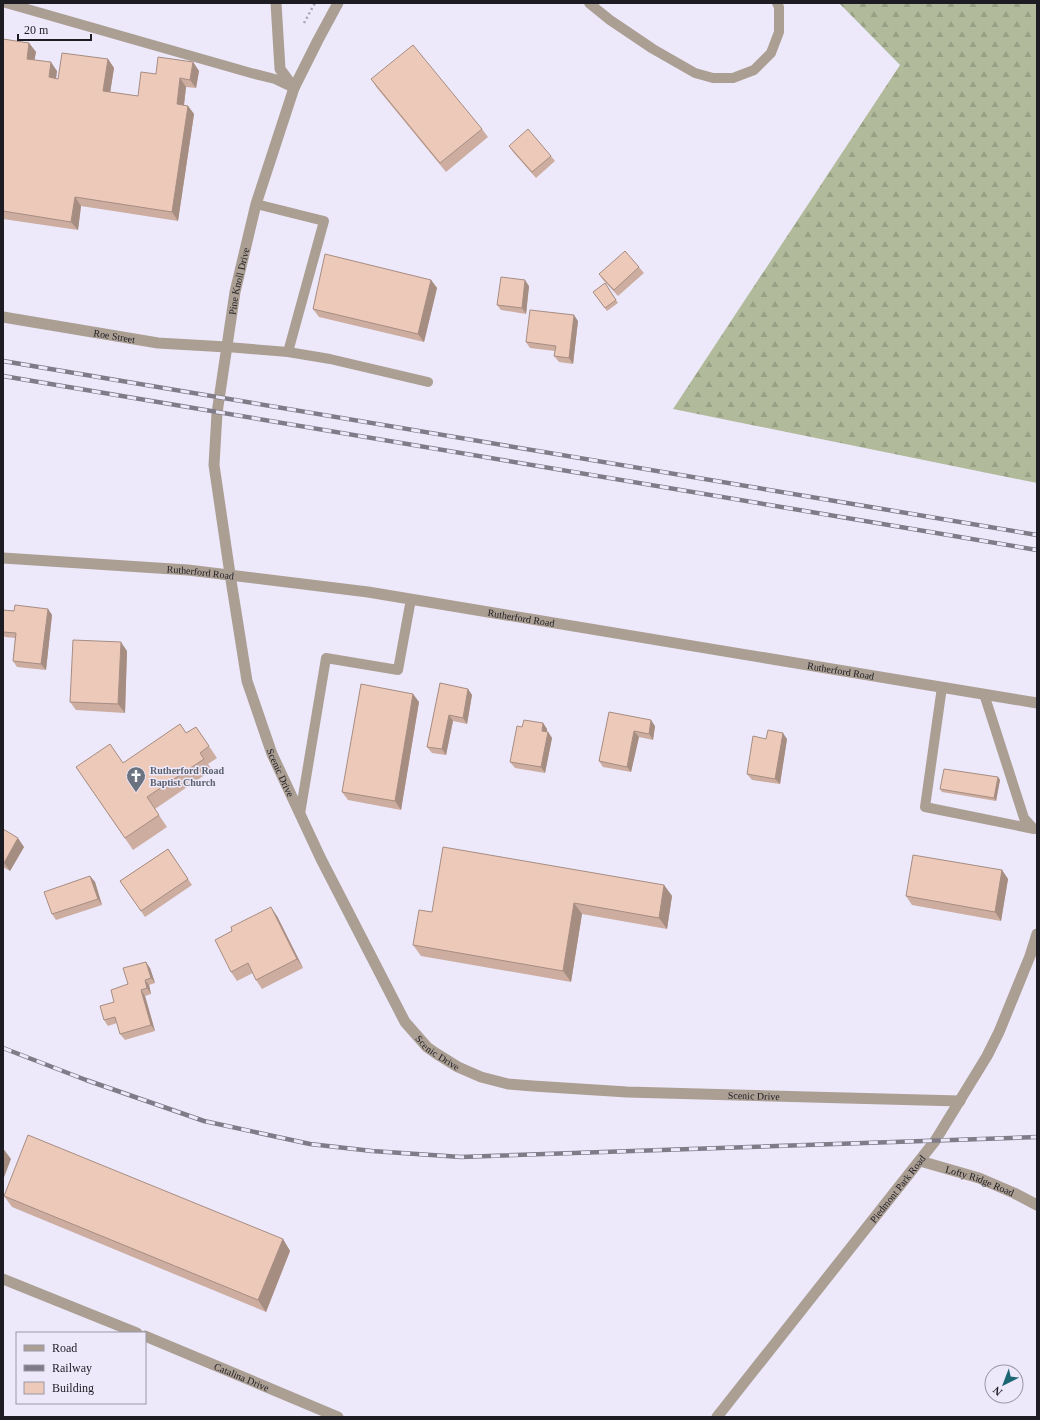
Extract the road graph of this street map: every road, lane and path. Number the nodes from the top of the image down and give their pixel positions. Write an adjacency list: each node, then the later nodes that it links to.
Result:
1 (6, 3): 8 (lane)
2 (276, 3): 8 (street)
3 (315, 3): 7 (path)
4 (338, 3): 8 (street, Pine Knoll Drive)
5 (589, 3): 6 (lane)
6 (777, 3)
7 (304, 24)
8 (294, 88): 9 (street, Pine Knoll Drive)
9 (256, 204): 11 (street, Pine Knoll Drive); 12 (lane)
10 (3, 317): 11 (street, Roe Street)
11 (227, 347): 12 (lane); 15 (street, Pine Knoll Drive)
12 (288, 352): 13 (lane)
13 (428, 382)
14 (3, 558): 15 (street, Rutherford Road)
15 (230, 574): 16 (street, Rutherford Road); 20 (street, Scenic Drive)
16 (412, 599): 17 (street, Rutherford Road); 20 (lane)
17 (942, 687): 18 (street, Rutherford Road); 21 (lane)
18 (984, 694): 19 (street, Rutherford Road); 21 (lane)
19 (1037, 703)
20 (300, 814): 23 (street, Scenic Drive)
21 (1036, 830)
22 (1037, 934): 23 (street, Piedmont Park Road)
23 (960, 1101): 24 (street, Piedmont Park Road)
24 (920, 1161): 25 (street, Lofty Ridge Road); 30 (street, Piedmont Park Road)
25 (1037, 1205)
26 (3, 1279): 27 (street)
27 (135, 1332)
28 (146, 1336): 29 (street, Catalina Drive)
29 (338, 1417)
30 (717, 1417)

